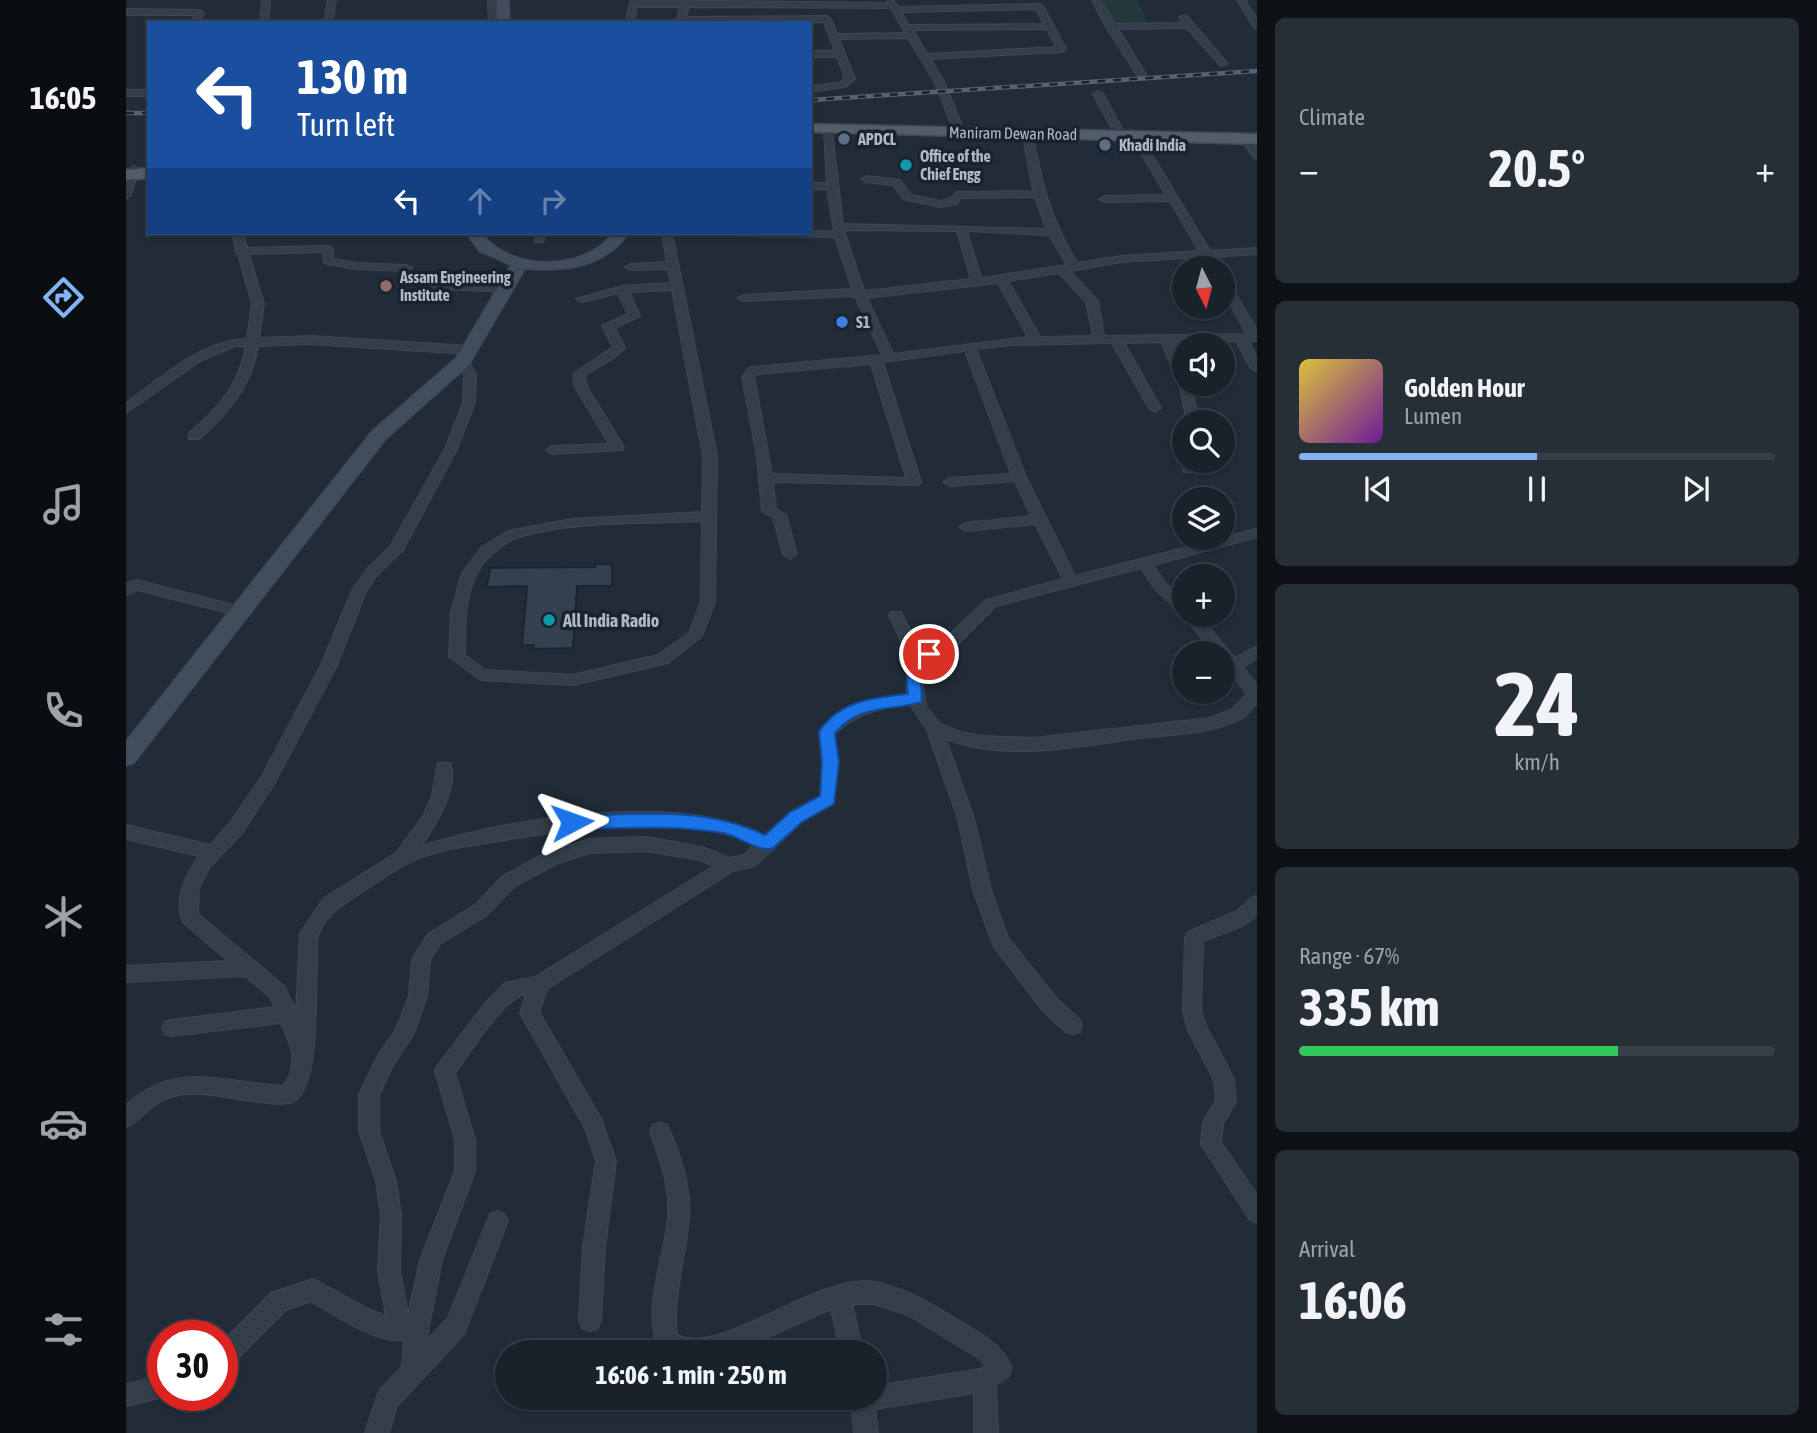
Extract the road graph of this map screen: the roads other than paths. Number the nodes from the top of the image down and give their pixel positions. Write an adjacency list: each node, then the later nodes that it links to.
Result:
1 (266, 0): 15 (street)
2 (332, 0): 16 (street)
3 (492, 0): 17 (street)
4 (503, 0): 18 (street)
5 (515, 0): 19 (street)
6 (625, 0): 20 (street)
7 (1096, 0): 25 (street)
8 (1241, 0): 13 (street)
9 (634, 2): 10 (street); 21 (street)
10 (685, 5): 11 (street); 22 (street)
11 (893, 5): 23 (street); 26 (street)
12 (126, 12): 14 (street)
13 (1254, 16): 24 (street)
14 (196, 21)
15 (264, 21)
16 (328, 21)
17 (493, 21)
18 (504, 21)
19 (515, 21)
20 (620, 21)
21 (629, 21)
22 (752, 21): 27 (street)
23 (1048, 26): 26 (street); 30 (street)
24 (1257, 26)
25 (1110, 27): 31 (street); 32 (street)
26 (908, 32): 27 (street); 30 (street)
27 (834, 37): 29 (street)
28 (812, 54): 29 (street)
29 (841, 54): 33 (street)
30 (923, 57): 40 (street)
31 (1224, 64)
32 (1142, 76)
33 (812, 89)
34 (126, 93): 35 (street)
35 (147, 93)
36 (1098, 94): 42 (street)
37 (812, 130): 40 (main road, Maniram Dewan Road)
38 (812, 130): 39 (main road, Maniram Dewan Road)
39 (827, 132): 40 (main road, Maniram Dewan Road); 47 (street)
40 (960, 134): 41 (main road, Maniram Dewan Road); 42 (main road, Maniram Dewan Road)
41 (1028, 136): 42 (main road, Maniram Dewan Road); 48 (street)
42 (1131, 136): 43 (main road, Maniram Dewan Road); 50 (street)
43 (1255, 145)
44 (136, 171): 49 (street)
45 (866, 179): 48 (street)
46 (812, 186): 47 (street)
47 (832, 186): 53 (street)
48 (1039, 194): 55 (street)
49 (126, 195)
50 (1172, 198): 51 (street); 64 (street)
51 (1104, 200)
52 (961, 228): 53 (street); 55 (street); 71 (street)
53 (840, 230): 54 (street); 76 (street)
54 (812, 231)
55 (1054, 232): 69 (street)
56 (237, 235): 62 (street)
57 (476, 235): 65 (street)
58 (489, 235): 59 (street)
59 (602, 235)
60 (619, 235): 65 (street)
61 (667, 235): 66 (street)
62 (240, 251): 68 (street); 86 (street)
63 (1257, 251): 64 (street)
64 (1208, 255): 69 (street)
65 (519, 265): 74 (street)
66 (673, 265): 67 (street); 73 (street)
67 (631, 267)
68 (406, 268)
69 (1068, 268): 70 (street); 82 (street)
70 (1001, 279): 71 (street); 84 (street)
71 (977, 282): 76 (street)
72 (423, 286): 74 (street)
73 (677, 286): 75 (street); 99 (street)
74 (506, 289): 89 (street)
75 (622, 289): 78 (street); 95 (street)
76 (859, 294): 77 (street); 90 (street)
77 (744, 298)
78 (582, 299)
79 (1236, 304): 81 (street)
80 (1240, 337): 81 (street); 85 (street); 91 (street)
81 (1256, 337)
82 (1099, 338): 83 (street); 84 (street)
83 (1116, 339): 85 (street); 92 (street)
84 (1036, 340): 87 (street)
85 (1166, 340): 88 (street)
86 (251, 342): 89 (street); 93 (street); 94 (street)
87 (969, 347): 90 (street); 96 (street)
88 (1172, 354)
89 (466, 356): 108 (street); 123 (street)
90 (883, 359): 97 (street); 97 (street)
91 (1257, 368)
92 (1155, 408)
93 (126, 409)
94 (194, 436)
95 (552, 450)
96 (1018, 477): 98 (street); 100 (street)
97 (765, 478): 103 (street)
98 (950, 482)
99 (708, 516): 99 (street)
100 (1040, 519): 101 (street); 105 (street)
101 (966, 527)
102 (1257, 533): 104 (street)
103 (790, 554)
104 (1145, 563): 105 (street); 107 (street)
105 (1072, 582): 113 (street)
106 (126, 590): 108 (street)
107 (1172, 598)
108 (240, 611): 119 (street)
109 (896, 615): 113 (street)
110 (1200, 627): 111 (street)
111 (1213, 641)
112 (1257, 651): 114 (street)
113 (925, 658): 117 (street)
114 (1235, 665)
115 (1235, 667): 116 (street)
116 (1256, 694): 118 (street)
117 (916, 698): 118 (street); 122 (street)
118 (934, 728): 131 (street)
119 (127, 755)
120 (444, 767): 124 (street)
121 (126, 832): 123 (street)
122 (767, 844): 124 (street); 125 (street)
123 (213, 852): 127 (street)
124 (402, 858): 133 (street)
125 (729, 865): 129 (street); 140 (street)
126 (1257, 902): 136 (street)
127 (251, 968): 128 (street); 130 (street)
128 (126, 974)
129 (538, 984): 139 (street); 140 (street)
130 (288, 1014): 132 (street); 133 (street)
131 (1073, 1026)
132 (172, 1028)
133 (303, 1050): 134 (street)
134 (126, 1118)
135 (660, 1132): 138 (street)
136 (1257, 1213)
137 (497, 1221): 143 (street)
138 (839, 1294): 141 (street); 144 (street)
139 (590, 1320)
140 (407, 1329): 142 (street); 143 (street)
141 (849, 1340)
142 (238, 1342)
143 (413, 1371): 149 (street)
144 (985, 1380): 147 (street); 151 (street)
145 (147, 1390): 146 (street)
146 (126, 1395)
147 (887, 1395)
148 (863, 1410): 150 (street)
149 (377, 1433)
150 (866, 1433)
151 (986, 1433)

